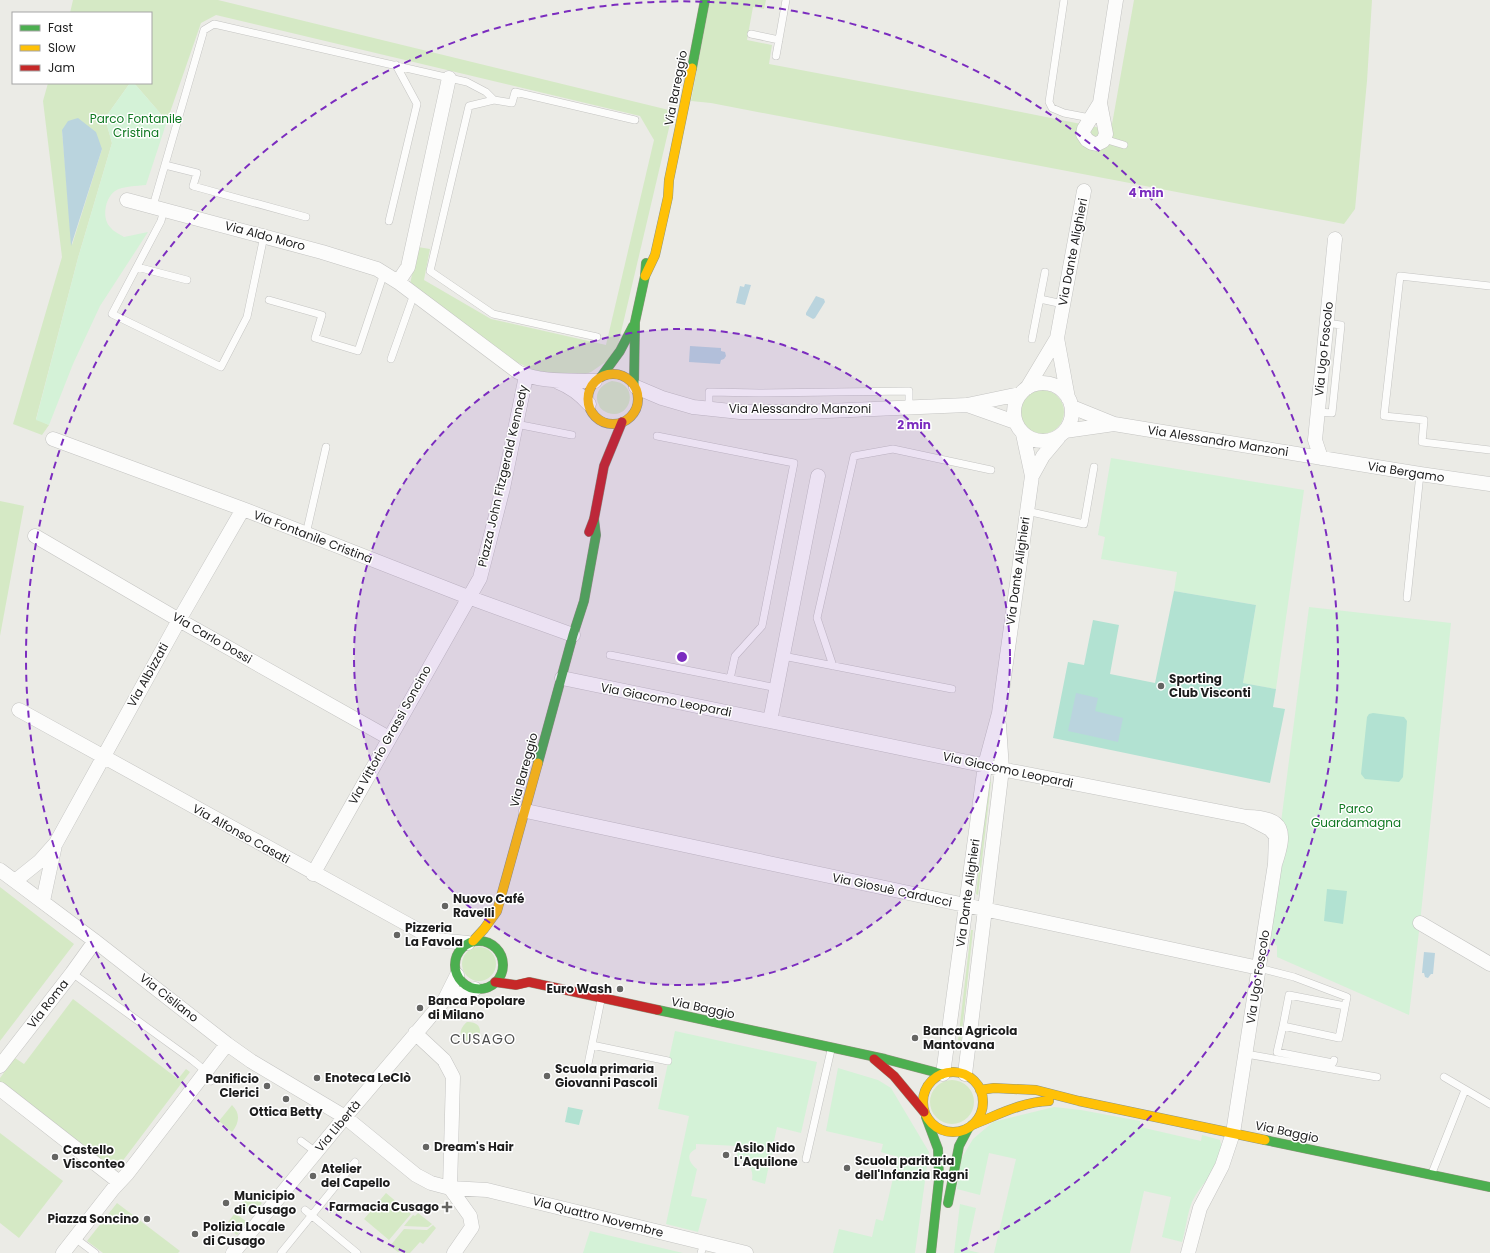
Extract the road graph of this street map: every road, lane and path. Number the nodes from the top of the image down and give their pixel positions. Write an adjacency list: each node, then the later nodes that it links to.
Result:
1 (705, 0): 34 (street, Via Bareggio)
2 (786, 0): 6 (lane)
3 (1064, 0): 12 (lane)
4 (1116, 0): 11 (street)
5 (750, 34): 6 (lane)
6 (779, 40): 7 (lane)
7 (776, 56)
8 (396, 65): 9 (lane); 16 (lane); 21 (lane)
9 (449, 78): 10 (lane); 28 (street)
10 (494, 100): 13 (lane); 35 (lane)
11 (1100, 103): 12 (street); 14 (street)
12 (1090, 118): 14 (street)
13 (635, 120)
14 (1104, 139): 15 (lane)
15 (1124, 145)
16 (164, 165): 19 (lane); 20 (lane)
17 (1084, 191): 33 (street, Via Dante Alighieri)
18 (127, 200): 19 (street, Via Aldo Moro)
19 (159, 207): 22 (street, Via Aldo Moro); 24 (lane)
20 (306, 217)
21 (389, 221)
22 (264, 236): 24 (lane); 26 (street, Via Aldo Moro)
23 (1335, 239): 62 (street, Via Ugo Foscolo)
24 (137, 267): 27 (lane)
25 (1045, 272): 31 (lane)
26 (384, 273): 28 (street, Via Aldo Moro); 32 (lane)
27 (187, 280)
28 (398, 282): 30 (street, Via Aldo Moro)
29 (1490, 286): 61 (lane)
30 (414, 294): 38 (lane); 39 (street, Via Aldo Moro)
31 (1040, 299): 33 (lane); 37 (lane)
32 (269, 300)
33 (1063, 304): 36 (street, Via Dante Alighieri)
34 (635, 322): 40 (street, Via Bareggio); 42 (street, Via Bareggio)
35 (597, 337)
36 (1057, 338): 43 (street, Via Dante Alighieri); 44 (street, Via Dante Alighieri)
37 (1032, 339)
38 (390, 359)
39 (526, 376): 41 (street, Via Aldo Moro); 51 (street, Piazza John Fitzgerald Kennedy)
40 (598, 379): 41 (street); 42 (street); 48 (street, Via Bareggio)
41 (554, 380): 48 (street)
42 (635, 386): 47 (street, Via Alessandro Manzoni); 49 (street, Via Bareggio)
43 (1023, 391): 44 (street); 45 (street, Via Alessandro Manzoni); 50 (street)
44 (1070, 402): 52 (street, Via Alessandro Manzoni); 55 (street)
45 (967, 405): 46 (street, Via Alessandro Manzoni); 50 (street, Via Alessandro Manzoni)
46 (909, 407): 47 (street, Via Alessandro Manzoni); 47 (lane)
47 (709, 409)
48 (592, 410): 49 (street); 53 (street, Via Bareggio)
49 (622, 422): 63 (street, Via Bareggio)
50 (1016, 422): 54 (street)
51 (516, 424): 56 (lane); 76 (street, Piazza John Fitzgerald Kennedy)
52 (1114, 424): 55 (street, Via Alessandro Manzoni); 62 (street, Via Alessandro Manzoni)
53 (598, 430)
54 (1023, 434): 55 (street); 68 (street, Via Dante Alighieri)
55 (1062, 434): 68 (street, Via Dante Alighieri)
56 (572, 435)
57 (657, 436): 85 (lane)
58 (53, 439): 70 (street, Via Fontanile Cristina)
59 (601, 444): 63 (street, Via Bareggio)
60 (326, 447): 73 (lane)
61 (1490, 450)
62 (1321, 458): 66 (street, Via Bergamo)
63 (604, 466): 72 (street, Via Bareggio)
64 (1094, 467): 71 (lane)
65 (991, 470): 83 (lane)
66 (1420, 474): 69 (street, Via Bergamo); 77 (lane)
67 (818, 476): 82 (street)
68 (1032, 476): 71 (street, Via Dante Alighieri)
69 (1490, 484)
70 (243, 509): 73 (street, Via Fontanile Cristina); 79 (street, Via Albizzati)
71 (1027, 511): 89 (street, Via Dante Alighieri)
72 (594, 519): 75 (street, Via Bareggio); 80 (street, Via Bareggio)
73 (306, 534): 76 (street, Via Fontanile Cristina)
74 (35, 536): 79 (street, Via Carlo Dossi)
75 (578, 585)
76 (468, 597): 80 (street, Via Fontanile Cristina); 91 (street, Via Vittorio Grassi Soncino)
77 (1406, 598)
78 (575, 600): 80 (street, Via Bareggio)
79 (179, 620): 91 (street, Via Carlo Dossi); 92 (street, Via Albizzati)
80 (573, 635): 84 (street, Via Bareggio)
81 (610, 655): 85 (lane)
82 (783, 656): 83 (lane); 86 (street)
83 (833, 666): 87 (lane)
84 (562, 678): 90 (street, Via Giacomo Leopardi); 95 (street, Via Bareggio)
85 (730, 679): 86 (lane)
86 (777, 688): 90 (street)
87 (952, 689)
88 (19, 710): 92 (street, Via Alfonso Casati)
89 (998, 713): 93 (street, Via Dante Alighieri); 94 (street, Via Dante Alighieri)
90 (770, 721): 93 (street, Via Giacomo Leopardi)
91 (389, 738): 101 (street, Via Vittorio Grassi Soncino)
92 (102, 757): 98 (street, Via Albizzati); 101 (street, Via Alfonso Casati)
93 (985, 765): 94 (street, Via Giacomo Leopardi); 104 (street, Via Dante Alighieri)
94 (1002, 769): 96 (street, Via Giacomo Leopardi); 105 (street, Via Dante Alighieri)
95 (526, 811): 104 (street, Via Giosuè Carducci); 106 (street, Via Bareggio)
96 (1247, 817): 97 (street, Via Giacomo Leopardi); 99 (street, Via Giacomo Leopardi)
97 (1276, 824): 99 (street, Via Ugo Foscolo)
98 (56, 843): 102 (street, Via Albizzati); 103 (street, Via Albizzati)
99 (1275, 864): 115 (street, Via Ugo Foscolo)
100 (0, 870): 102 (street, Via Cisliano)
101 (313, 874): 111 (street, Via Alfonso Casati)
102 (16, 881): 103 (street, Via Cisliano)
103 (43, 901): 110 (street, Via Cisliano)
104 (966, 906): 105 (street, Via Giosuè Carducci); 136 (street, Via Dante Alighieri)
105 (985, 910): 115 (street, Via Giosuè Carducci); 137 (street, Via Dante Alighieri)
106 (497, 911): 108 (street); 111 (street, Via Bareggio)
107 (1420, 923): 113 (street)
108 (501, 924)
109 (501, 938): 112 (street)
110 (95, 941): 116 (street, Via Roma); 127 (street, Via Cisliano)
111 (471, 942): 112 (street); 117 (street)
112 (501, 955): 114 (street); 118 (street)
113 (1490, 964)
114 (512, 966)
115 (1259, 968): 119 (lane); 130 (street, Via Ugo Foscolo)
116 (72, 973): 134 (street, Via Roma); 138 (lane)
117 (457, 975): 120 (street); 122 (street, Via Libertà)
118 (495, 982): 120 (street); 121 (street, Via Baggio)
119 (1324, 988): 123 (lane); 124 (lane)
120 (476, 989): 122 (street)
121 (601, 998): 128 (lane); 129 (street, Via Baggio)
122 (445, 999): 126 (street, Via Libertà)
123 (1322, 1001): 124 (lane); 125 (lane)
124 (1345, 1006): 125 (lane)
125 (1282, 1026): 132 (lane)
126 (416, 1033): 147 (street, Via Libertà); 157 (street)
127 (227, 1044): 138 (street); 147 (street, Via Cisliano)
128 (592, 1045): 133 (lane); 135 (lane)
129 (831, 1048): 131 (street, Via Baggio); 152 (lane)
130 (1246, 1054): 139 (lane); 149 (street, Via Ugo Foscolo)
131 (871, 1058): 136 (street, Via Baggio); 146 (street, Via Baggio)
132 (1334, 1060)
133 (668, 1061)
134 (0, 1066)
135 (587, 1070)
136 (942, 1074): 137 (street); 146 (street)
137 (965, 1074): 142 (street)
138 (209, 1076): 155 (street)
139 (1377, 1076)
140 (1444, 1077): 143 (lane)
141 (0, 1089): 155 (street)
142 (980, 1090): 144 (street, Via Baggio); 148 (street)
143 (1464, 1090): 145 (lane); 154 (lane)
144 (1079, 1101): 148 (street, Via Baggio); 149 (street, Via Baggio)
145 (1490, 1104)
146 (925, 1114): 148 (street); 170 (street)
147 (345, 1117): 151 (street, Via Libertà); 157 (street, Via Quattro Novembre)
148 (970, 1127): 158 (street)
149 (1233, 1133): 154 (street, Via Baggio); 171 (street)
150 (301, 1141): 151 (lane)
151 (316, 1152): 165 (street, Via Libertà)
152 (806, 1159)
153 (355, 1162): 160 (lane)
154 (1432, 1175): 156 (street, Via Baggio)
155 (116, 1186): 161 (street)
156 (1490, 1187)
157 (450, 1188): 162 (street, Via Quattro Novembre); 168 (street)
158 (948, 1209)
159 (305, 1210): 160 (lane)
160 (312, 1216): 166 (lane); 167 (lane)
161 (75, 1238): 163 (street); 164 (lane)
162 (703, 1248): 169 (street, Via Quattro Novembre)
163 (63, 1253)
164 (95, 1253)
165 (233, 1253)
166 (281, 1253)
167 (357, 1253)
168 (454, 1253)
169 (746, 1253)
170 (931, 1253)
171 (1188, 1253)

